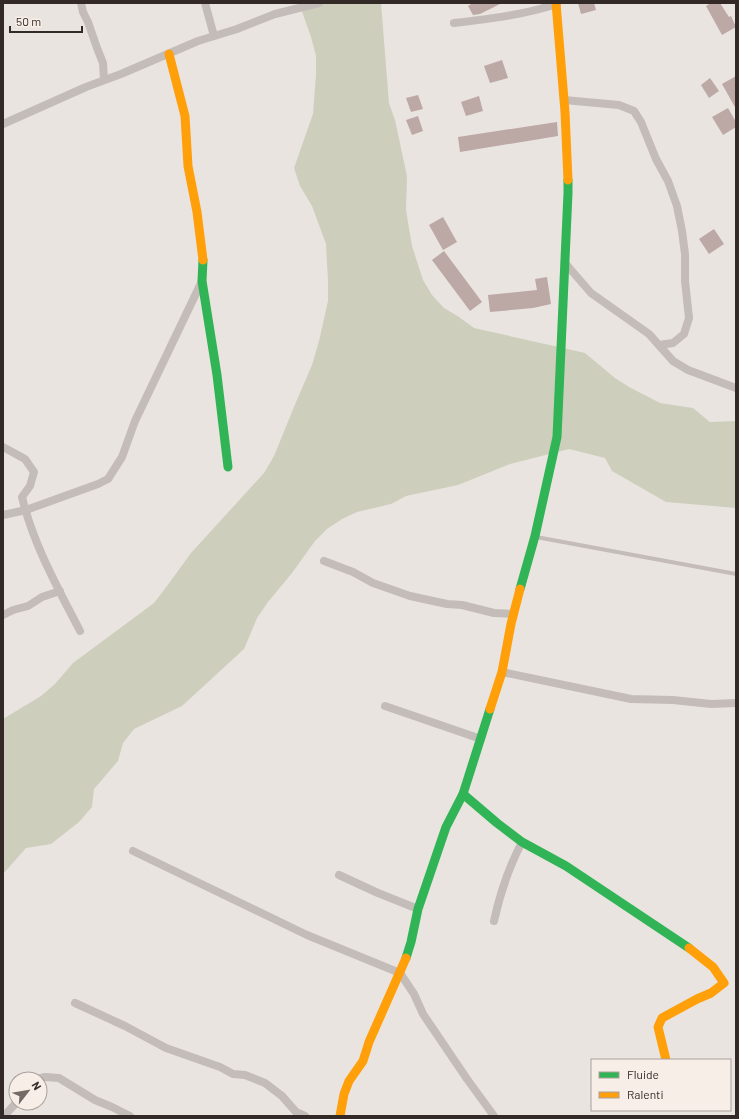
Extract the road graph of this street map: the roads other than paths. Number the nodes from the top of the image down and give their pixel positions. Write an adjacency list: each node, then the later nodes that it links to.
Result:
1 (81, 3): 8 (street)
2 (205, 3): 6 (street)
3 (320, 3): 6 (street)
4 (556, 4): 5 (street); 9 (street)
5 (454, 23)
6 (214, 36): 7 (street)
7 (168, 54): 8 (street); 12 (street)
8 (104, 80): 10 (street)
9 (564, 100): 11 (street); 13 (street)
10 (3, 124)
11 (564, 263): 13 (street); 19 (street)
12 (202, 281): 16 (street); 17 (street)
13 (659, 345): 14 (street)
14 (736, 388)
15 (3, 447): 17 (street)
16 (228, 467)
17 (26, 510): 18 (street); 22 (street)
18 (3, 515)
19 (535, 536): 21 (lane); 23 (street)
20 (324, 561): 23 (street)
21 (736, 574)
22 (60, 591): 24 (street); 25 (street)
23 (514, 614): 26 (street)
24 (3, 615)
25 (80, 631)
26 (502, 672): 27 (street); 29 (street)
27 (736, 703)
28 (385, 706): 29 (street)
29 (481, 739): 30 (street)
30 (463, 794): 31 (street); 34 (street)
31 (522, 842): 35 (street); 38 (street)
32 (133, 851): 36 (street)
33 (339, 875): 34 (street)
34 (418, 909): 36 (street)
35 (494, 921)
36 (400, 973): 42 (street); 43 (street)
37 (75, 1003): 41 (street)
38 (666, 1059)
39 (48, 1077): 40 (street)
40 (130, 1116)
41 (305, 1116)
42 (340, 1116)
43 (494, 1116)

